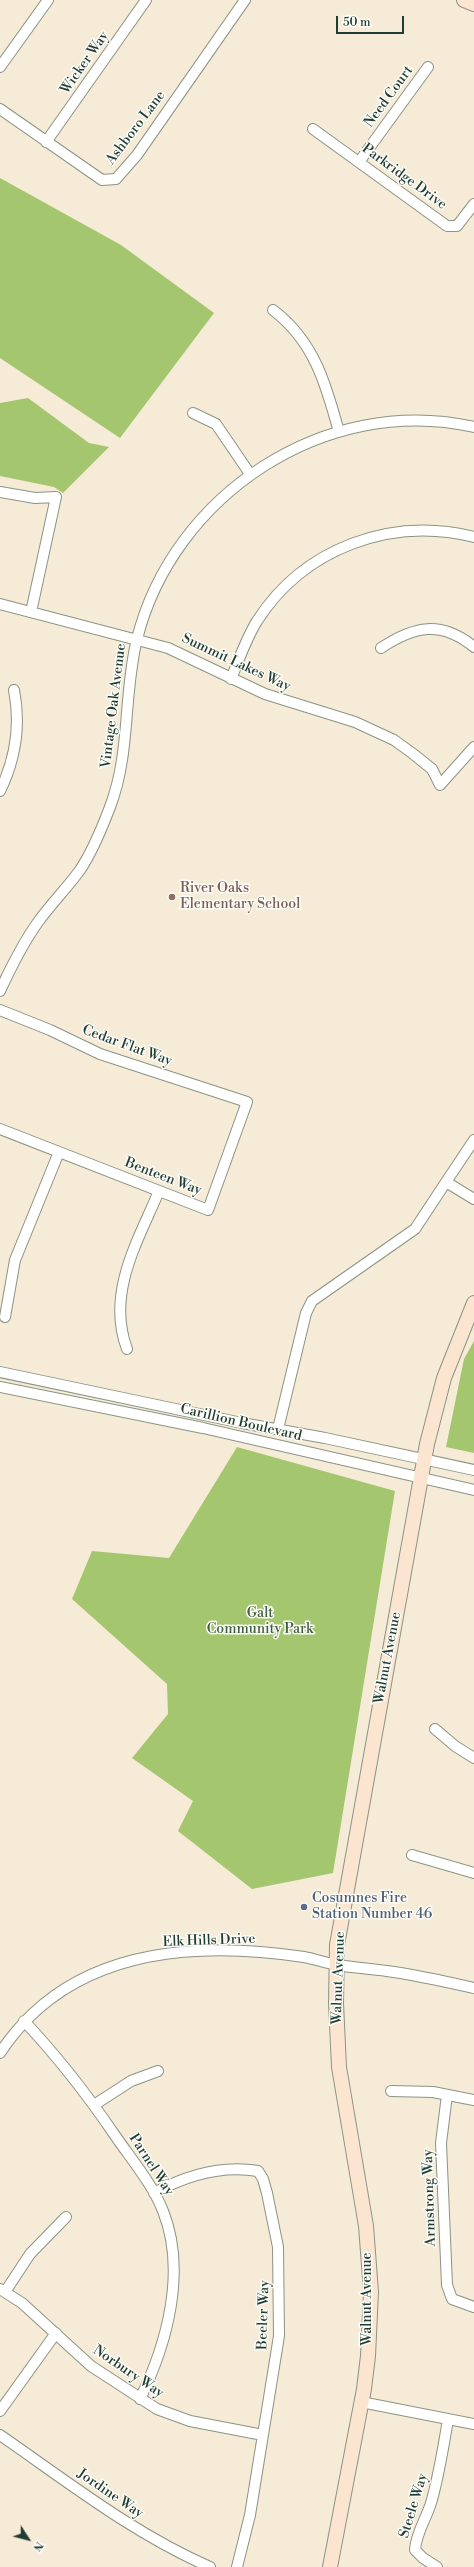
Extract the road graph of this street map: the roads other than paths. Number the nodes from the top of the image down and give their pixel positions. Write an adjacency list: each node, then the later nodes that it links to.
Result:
1 (48, 0): 6 (street)
2 (146, 0): 10 (street, Wicker Way)
3 (245, 0): 10 (street, Ashboro Lane)
4 (464, 0): 5 (street)
5 (474, 4)
6 (0, 67)
7 (428, 67): 11 (street, Need Court)
8 (0, 109): 10 (street, Ashboro Lane)
9 (312, 129): 11 (street, Parkridge Drive)
10 (46, 142)
11 (359, 162): 12 (street, Parkridge Drive)
12 (474, 204)
13 (273, 310): 16 (street)
14 (194, 413): 17 (street)
15 (474, 427): 16 (street, Vintage Oak Avenue)
16 (339, 432): 17 (street, Vintage Oak Avenue)
17 (250, 474): 22 (street, Vintage Oak Avenue)
18 (0, 492): 21 (street)
19 (474, 537): 25 (street)
20 (0, 604): 21 (street, Summit Lakes Way)
21 (31, 612): 22 (street, Summit Lakes Way)
22 (137, 639): 25 (street, Summit Lakes Way); 29 (street, Vintage Oak Avenue)
23 (474, 647): 24 (street)
24 (381, 648)
25 (231, 679): 27 (street, Summit Lakes Way)
26 (14, 690): 28 (street)
27 (474, 747)
28 (0, 791)
29 (0, 991)
30 (0, 1010): 31 (street, Cedar Flat Way)
31 (247, 1102): 36 (street, Benteen Way)
32 (0, 1129): 34 (street, Benteen Way)
33 (474, 1140): 35 (street)
34 (59, 1152): 36 (street, Benteen Way); 39 (street)
35 (446, 1182): 37 (street); 43 (street)
36 (159, 1191): 40 (street)
37 (474, 1199)
38 (474, 1302): 44 (street, Walnut Avenue)
39 (5, 1316)
40 (127, 1349)
41 (0, 1372): 43 (street, Carillion Boulevard)
42 (0, 1387): 46 (street, Carillion Boulevard)
43 (278, 1429): 44 (street, Carillion Boulevard)
44 (425, 1459): 45 (street, Carillion Boulevard); 46 (street, Walnut Avenue)
45 (474, 1470)
46 (421, 1479): 47 (street, Carillion Boulevard); 52 (street, Walnut Avenue)
47 (474, 1490)
48 (435, 1729): 49 (street)
49 (474, 1758)
50 (412, 1855): 51 (street)
51 (474, 1873)
52 (337, 1965): 53 (street, Elk Hills Drive); 54 (street, Elk Hills Drive); 67 (street, Walnut Avenue)
53 (474, 1988)
54 (24, 2020): 55 (street, Elk Hills Drive); 60 (street, Parnel Way)
55 (0, 2053)
56 (158, 2071): 60 (street)
57 (391, 2091): 58 (street)
58 (447, 2095): 59 (street); 64 (street, Armstrong Way)
59 (474, 2100)
60 (94, 2105): 61 (street, Parnel Way)
61 (154, 2193): 66 (street, Parnel Way); 72 (street, Beeler Way)
62 (66, 2217): 63 (street)
63 (2, 2291): 65 (street, Norbury Way)
64 (474, 2307)
65 (56, 2333): 66 (street, Norbury Way); 68 (street)
66 (140, 2399): 72 (street, Norbury Way)
67 (361, 2402): 69 (street); 75 (street, Walnut Avenue)
68 (0, 2412)
69 (448, 2420): 70 (street); 76 (street, Steele Way)
70 (474, 2424)
71 (0, 2435): 73 (street, Jordine Way)
72 (263, 2435): 74 (street, Beeler Way)
73 (210, 2567)
74 (237, 2567)
75 (330, 2567)
76 (437, 2567)

